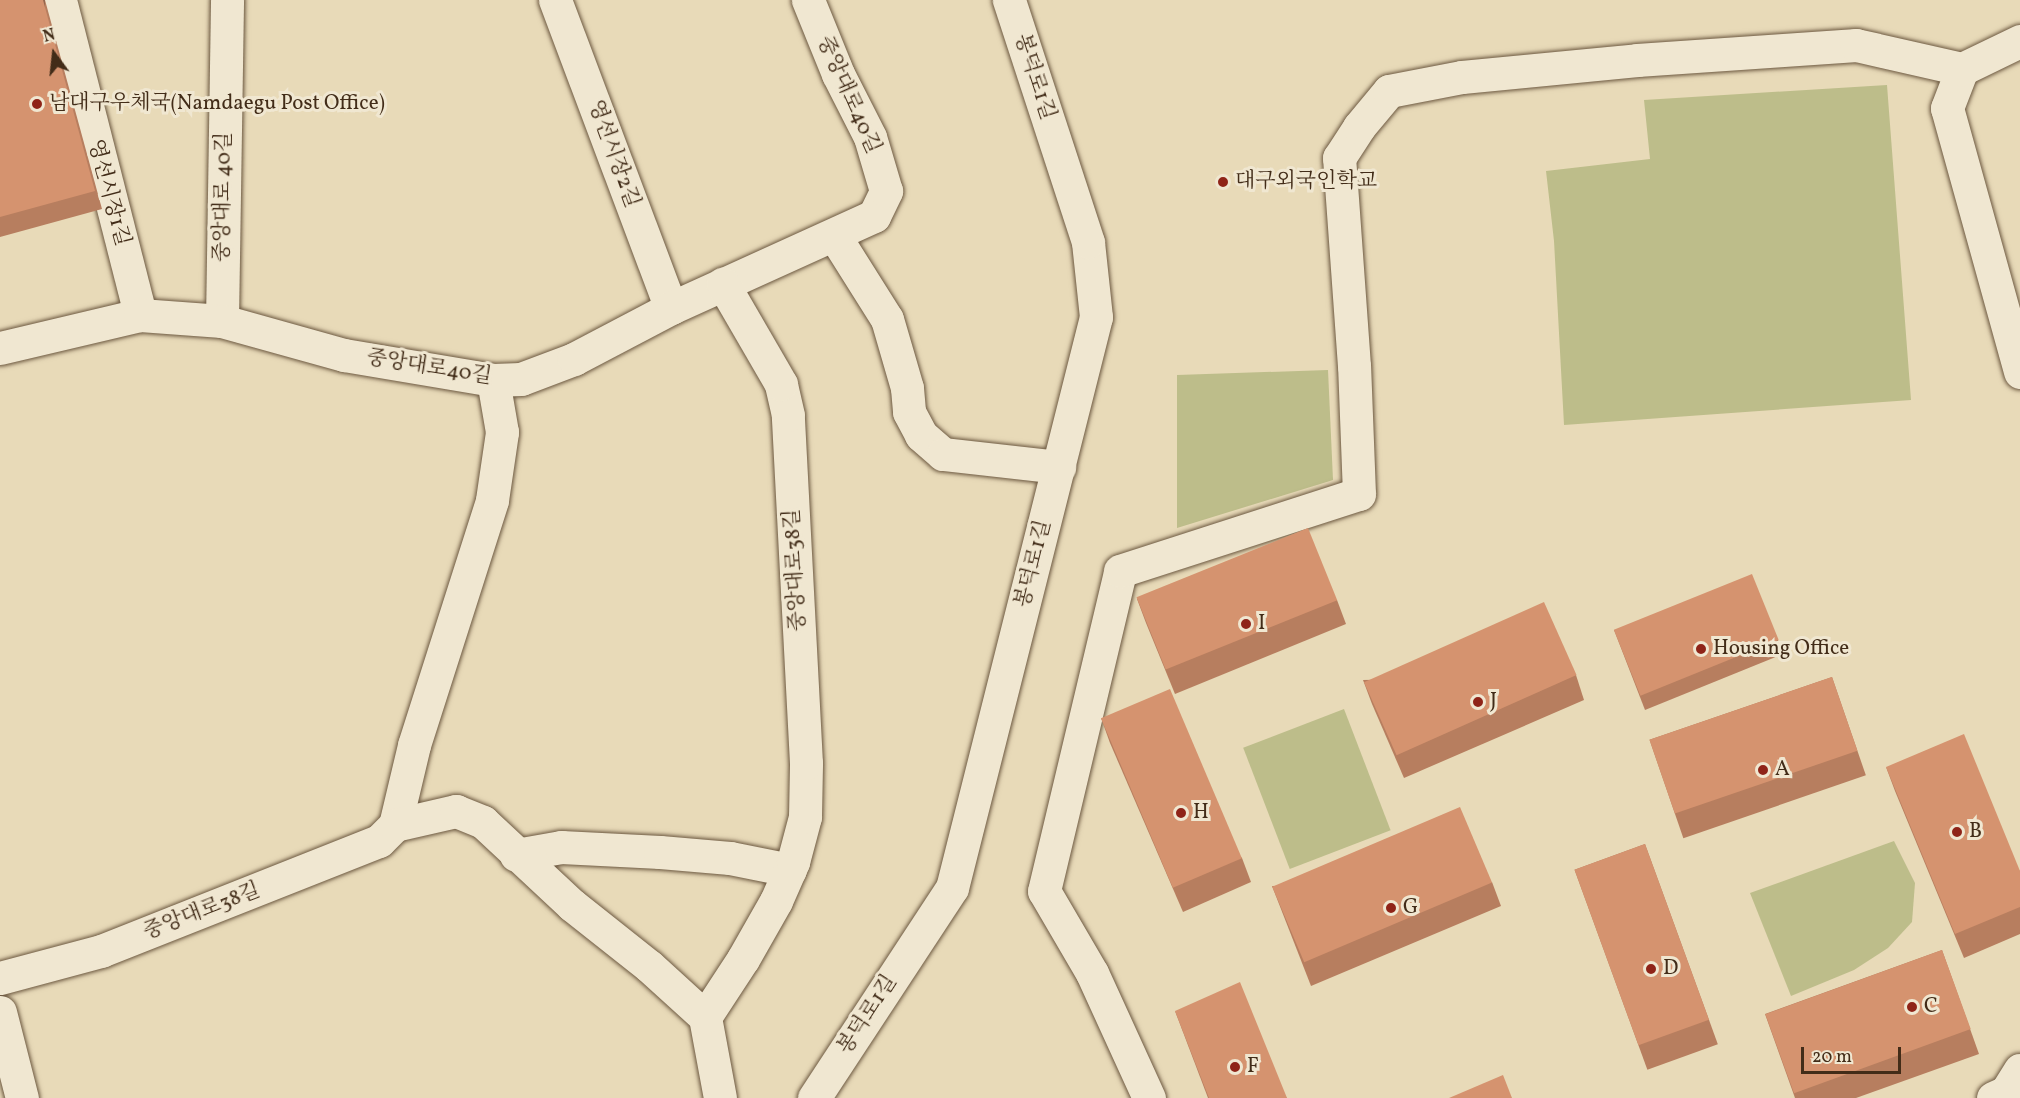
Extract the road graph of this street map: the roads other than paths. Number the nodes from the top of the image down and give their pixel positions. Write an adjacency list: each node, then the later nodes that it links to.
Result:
1 (60, 0): 11 (street, 영선시장1길)
2 (227, 0): 12 (street, 중앙대로 40길)
3 (555, 0): 10 (street, 영선시장2길)
4 (808, 0): 8 (street, 중앙대로40길)
5 (1009, 0): 16 (street, 봉덕로1길)
6 (2020, 41): 7 (street)
7 (1962, 69): 14 (street); 28 (street)
8 (834, 234): 9 (street, 중앙대로40길); 16 (street)
9 (723, 284): 10 (street, 중앙대로40길); 19 (street, 중앙대로38길)
10 (670, 308): 15 (street, 중앙대로40길)
11 (140, 315): 12 (street, 중앙대로40길); 13 (street, 중앙대로40길)
12 (222, 321): 15 (street, 중앙대로40길)
13 (0, 348)
14 (2020, 372)
15 (493, 380): 17 (street)
16 (1059, 467): 27 (street, 봉덕로1길)
17 (394, 825): 18 (street, 중앙대로38길); 20 (street, 중앙대로38길)
18 (516, 855): 19 (street); 22 (street, 중앙대로38길)
19 (790, 870): 22 (street, 중앙대로38길)
20 (0, 978)
21 (0, 1012): 25 (street)
22 (705, 1017): 26 (street)
23 (2020, 1070): 29 (street)
24 (0, 1090): 25 (street)
25 (22, 1098)
26 (720, 1098)
27 (814, 1098)
28 (1149, 1098)
29 (1993, 1098)

